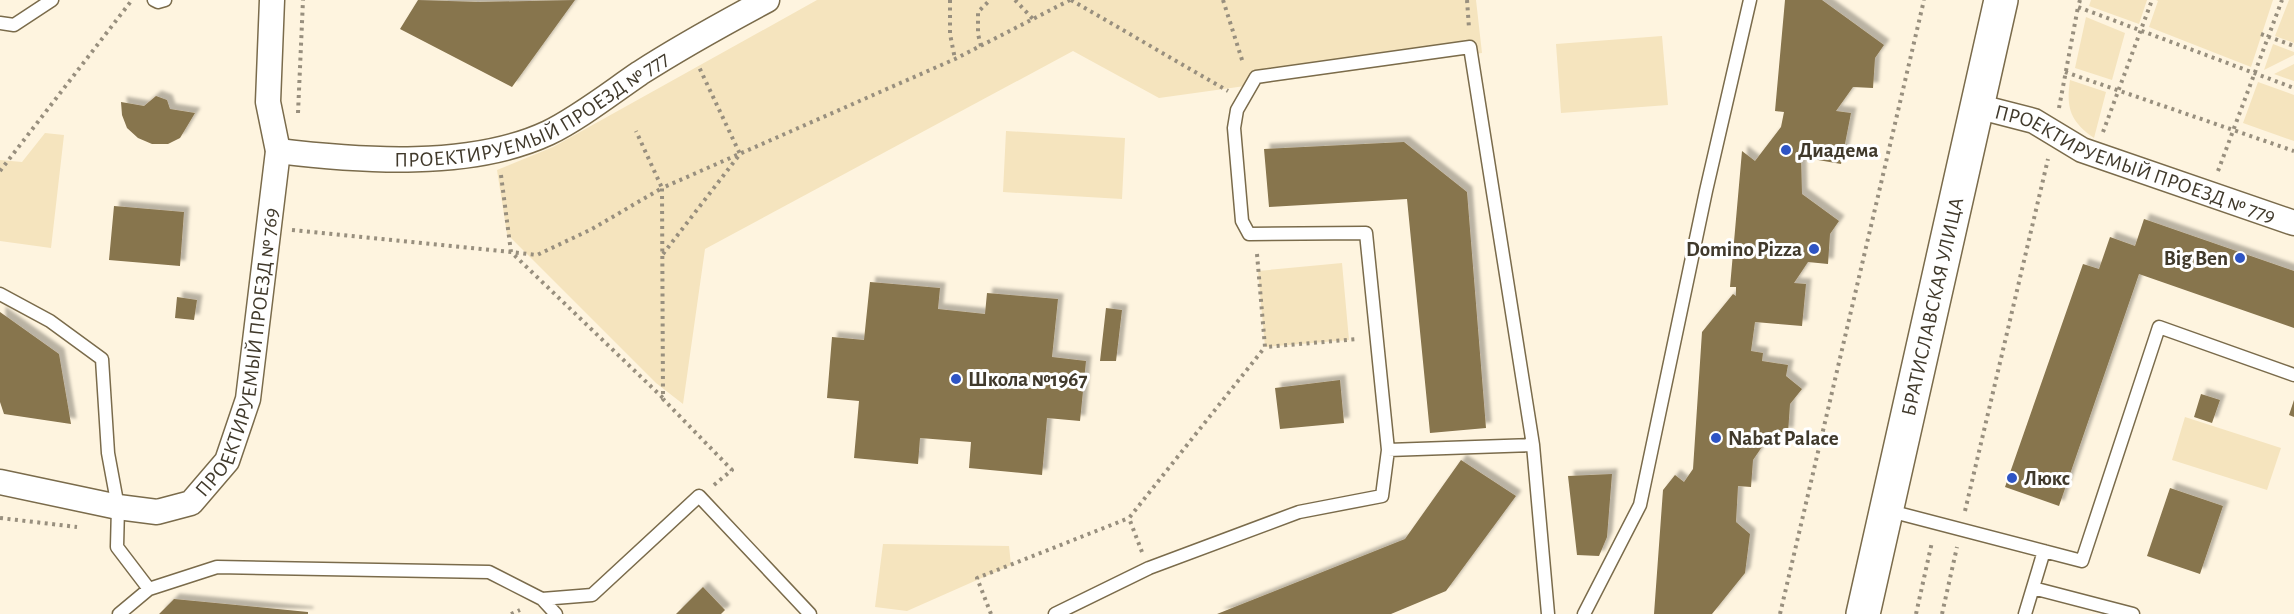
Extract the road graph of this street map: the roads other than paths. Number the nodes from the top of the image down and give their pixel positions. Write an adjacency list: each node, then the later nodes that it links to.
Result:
1 (52, 0): 8 (lane)
2 (154, 0): 3 (lane)
3 (165, 0)
4 (272, 0): 10 (street, ПРОЕКТИРУЕМЫЙ ПРОЕЗД № 769)
5 (767, 0): 10 (street, ПРОЕКТИРУЕМЫЙ ПРОЕЗД № 777)
6 (1750, 0): 28 (lane)
7 (2001, 0): 9 (main road, БРАТИСЛАВСКАЯ УЛИЦА)
8 (0, 23)
9 (1976, 106): 11 (street, ПРОЕКТИРУЕМЫЙ ПРОЕЗД № 779); 18 (main road, БРАТИСЛАВСКАЯ УЛИЦА)
10 (278, 151): 17 (street, ПРОЕКТИРУЕМЫЙ ПРОЕЗД № 769)
11 (2294, 223)
12 (0, 294): 17 (lane)
13 (2294, 375): 19 (lane)
14 (1533, 445): 15 (lane); 15 (lane); 27 (lane)
15 (1388, 450): 26 (lane)
16 (0, 482): 17 (street, ПРОЕКТИРУЕМЫЙ ПРОЕЗД № 769)
17 (118, 507): 21 (lane)
18 (1885, 510): 19 (lane); 29 (main road, БРАТИСЛАВСКАЯ УЛИЦА)
19 (2044, 551): 20 (lane)
20 (2033, 588): 30 (lane); 31 (lane)
21 (149, 589): 22 (lane); 23 (lane)
22 (542, 599): 24 (lane); 25 (lane)
23 (119, 614)
24 (556, 614)
25 (810, 614)
26 (1055, 614)
27 (1547, 614)
28 (1584, 614)
29 (1863, 614)
30 (2025, 614)
31 (2133, 614)

